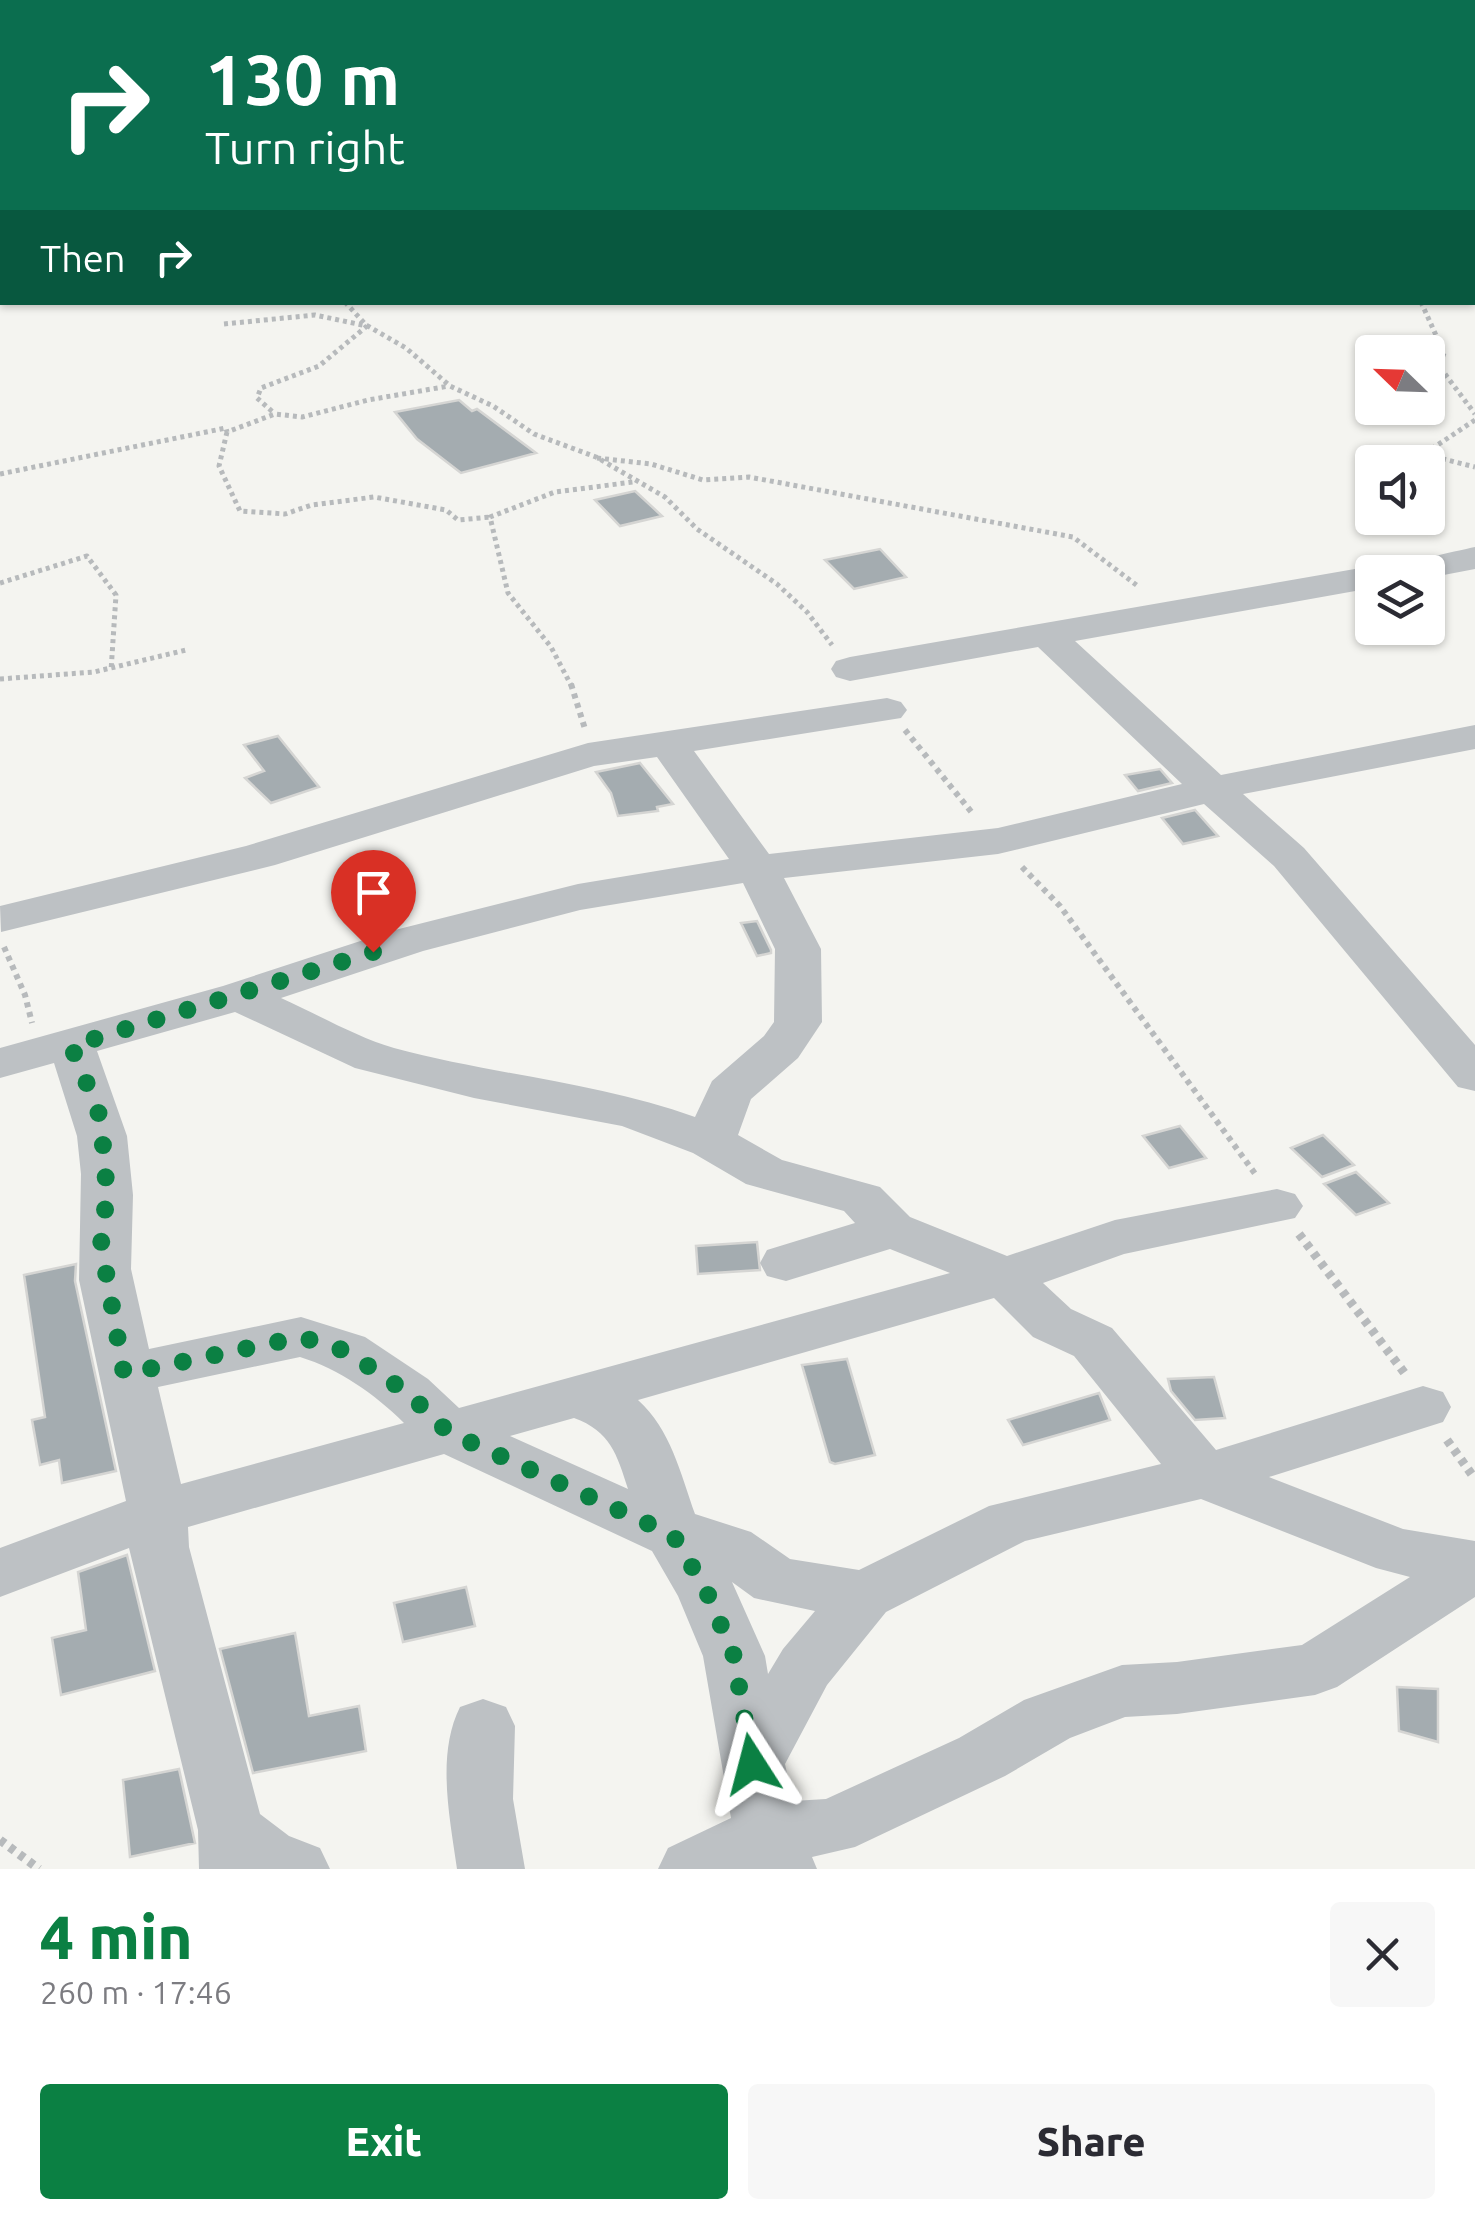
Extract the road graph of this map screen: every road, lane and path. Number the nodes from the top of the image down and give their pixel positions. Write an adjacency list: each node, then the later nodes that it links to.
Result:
1 (1422, 305): 5 (path)
2 (224, 324): 4 (path)
3 (450, 386): 4 (path)
4 (276, 414): 6 (path)
5 (1475, 417): 8 (path)
6 (227, 432): 9 (path); 11 (path)
7 (596, 458): 16 (path)
8 (1475, 467)
9 (0, 474)
10 (636, 481): 11 (path)
11 (490, 517): 25 (path)
12 (1475, 558): 13 (street)
13 (1445, 563)
14 (1355, 580): 16 (street)
15 (0, 583): 20 (path)
16 (1172, 612): 17 (street)
17 (1046, 634): 19 (street); 26 (street)
18 (186, 650): 20 (path)
19 (850, 668)
20 (111, 671): 21 (path)
21 (0, 679)
22 (887, 710): 23 (street)
23 (666, 742): 25 (street); 27 (street)
24 (1465, 748): 26 (street)
25 (619, 751): 28 (street)
26 (1211, 789): 27 (street); 32 (street)
27 (756, 868): 29 (street); 33 (street)
28 (2, 919): 30 (path)
29 (239, 996): 30 (street); 33 (street)
30 (71, 1046): 31 (street); 38 (street)
31 (0, 1063)
32 (1475, 1076)
33 (711, 1141): 35 (street)
34 (1277, 1206): 37 (street)
35 (892, 1230): 36 (street); 37 (street)
36 (786, 1263)
37 (1004, 1277): 39 (street); 42 (street)
38 (124, 1374): 41 (street); 43 (street)
39 (574, 1396): 41 (street); 44 (street)
40 (1424, 1406): 42 (street)
41 (448, 1432): 43 (street); 44 (street)
42 (1204, 1476): 45 (street); 47 (street)
43 (158, 1513): 46 (street); 51 (street)
44 (673, 1535): 47 (street); 49 (street)
45 (1475, 1566): 52 (street)
46 (0, 1573)
47 (864, 1595): 49 (street)
48 (483, 1726): 55 (street)
49 (752, 1764): 52 (street)
50 (0, 1840): 53 (path)
51 (232, 1849): 54 (street)
52 (775, 1851): 56 (street)
53 (39, 1869)
54 (296, 1869)
55 (492, 1869)
56 (692, 1869)

